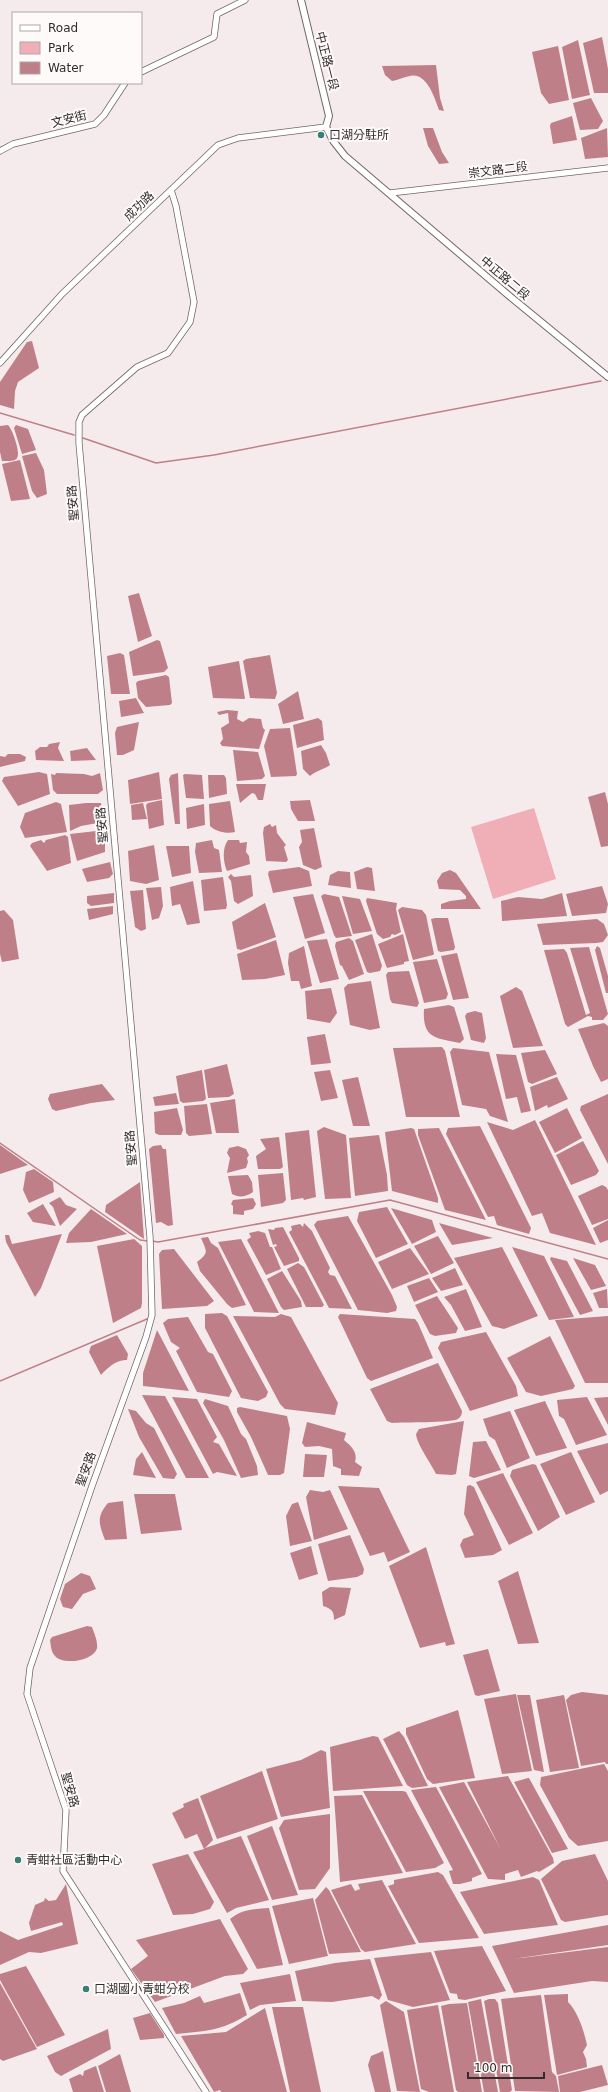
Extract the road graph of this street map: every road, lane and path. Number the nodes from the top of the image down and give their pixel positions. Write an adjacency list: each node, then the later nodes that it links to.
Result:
1 (245, 0): 3 (street)
2 (301, 0): 5 (main road, 中正路一段)
3 (142, 72)
4 (124, 84): 6 (street, 文安街)
5 (326, 127): 8 (street, 成功路); 9 (main road, 中正路二段)
6 (0, 151)
7 (608, 168): 9 (street, 崇文路二段)
8 (171, 190): 10 (street, 成功路); 12 (street, 聖安路)
9 (390, 194): 11 (main road, 中正路二段)
10 (0, 364)
11 (608, 377)
12 (206, 2092)

